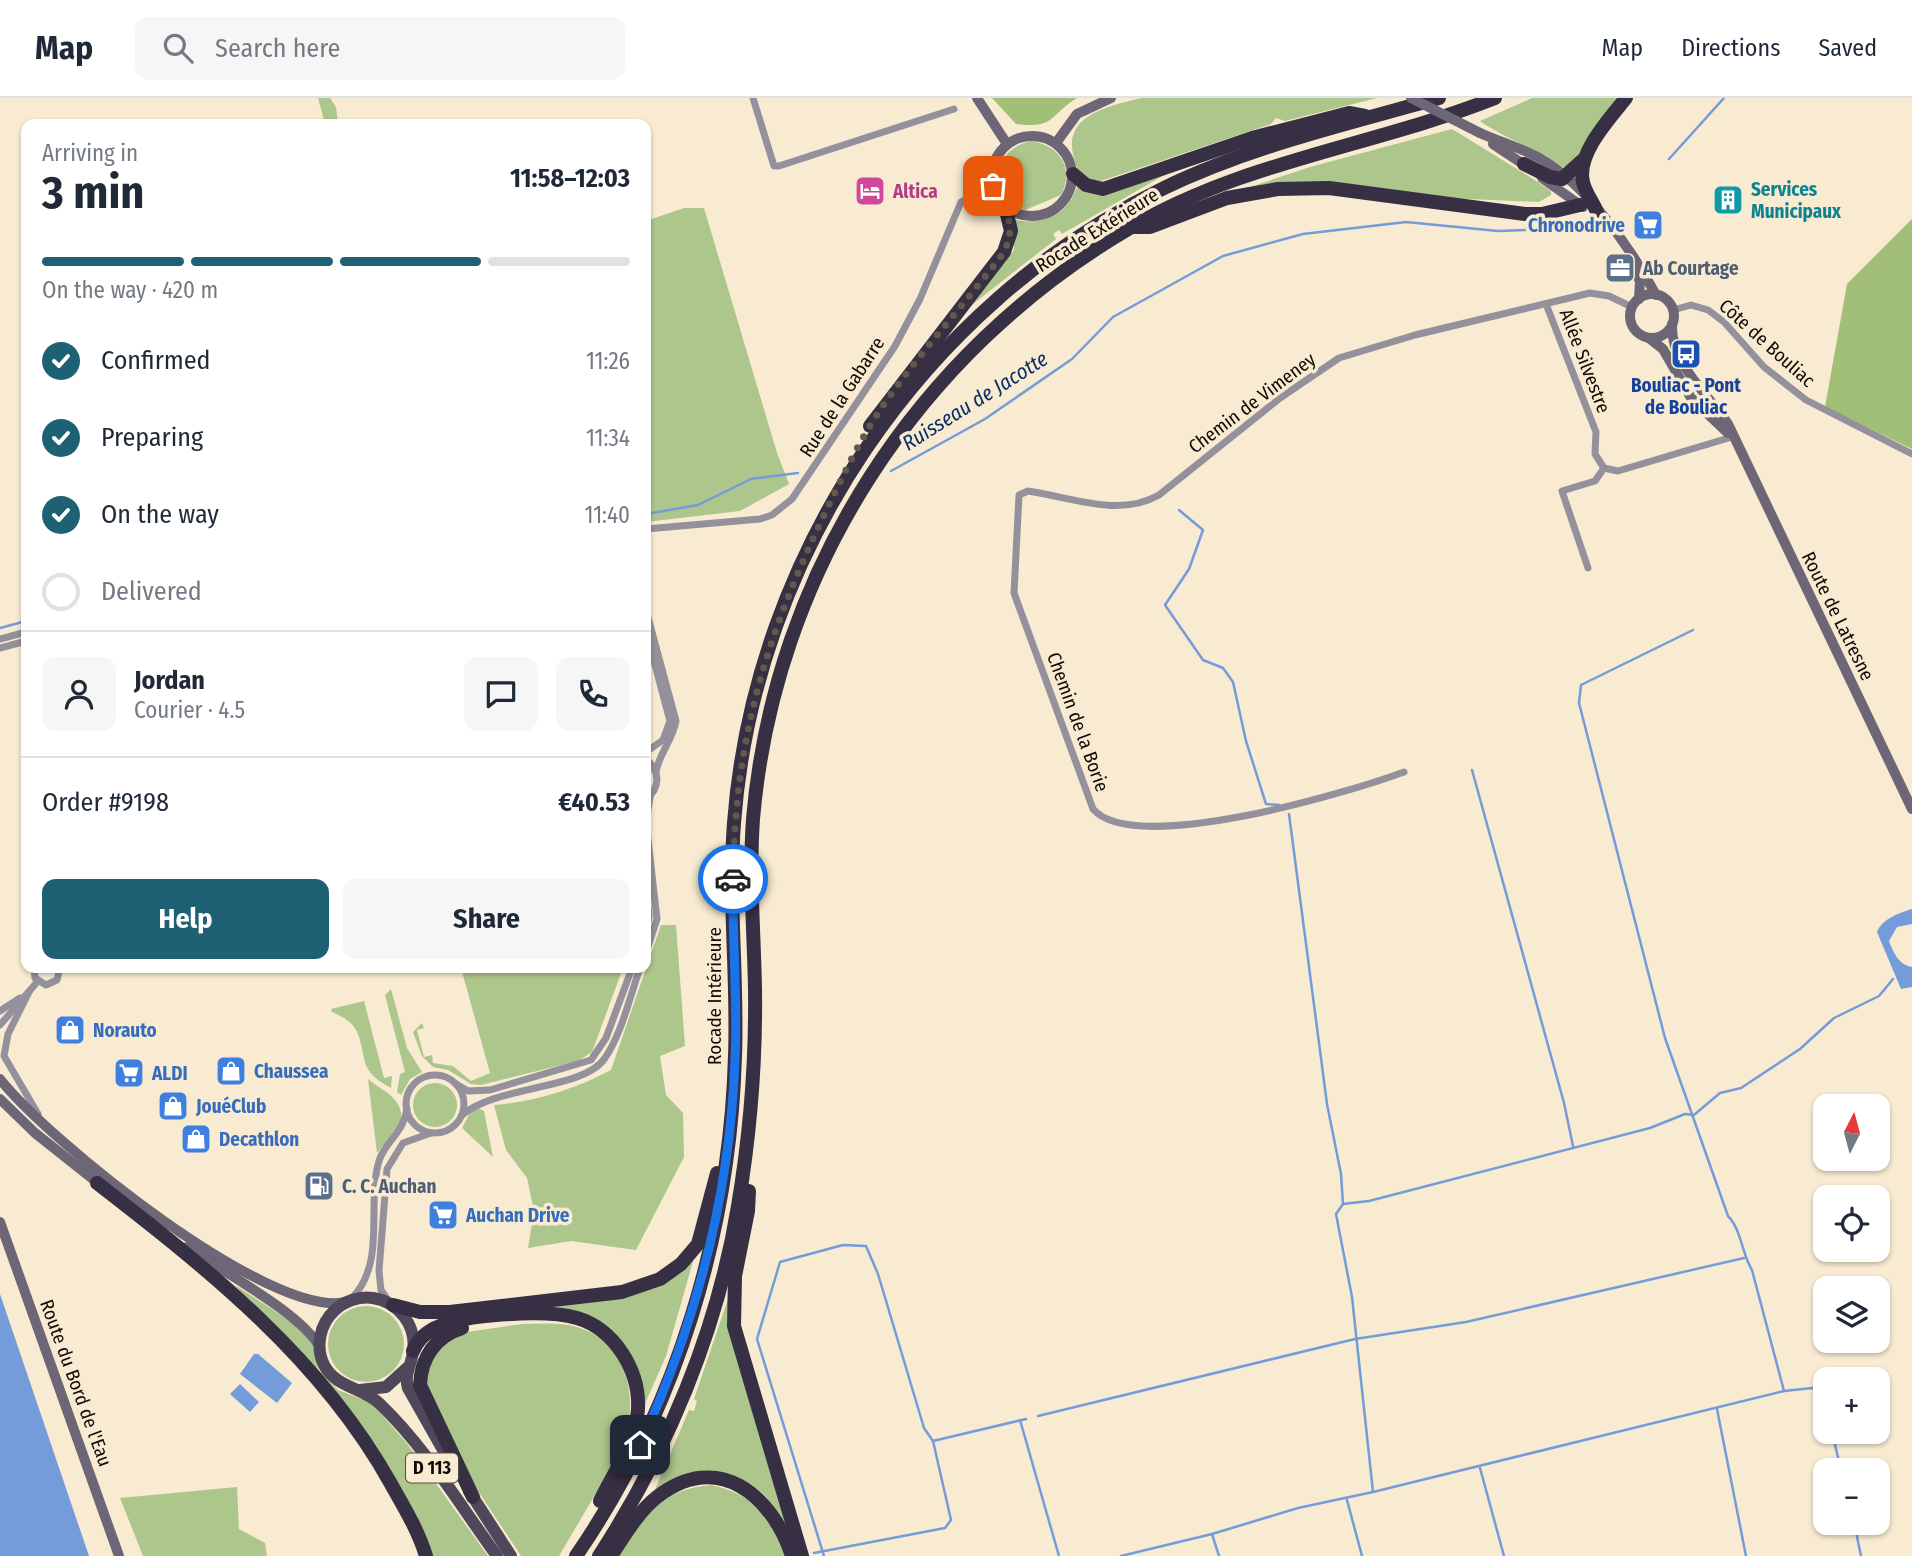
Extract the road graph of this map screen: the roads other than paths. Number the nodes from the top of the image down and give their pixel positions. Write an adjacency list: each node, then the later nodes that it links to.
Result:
1 (753, 98): 8 (street)
2 (977, 98): 12 (street)
3 (1111, 98): 11 (street)
4 (1411, 98): 10 (street, bridge)
5 (1439, 98): 9 (highway, Rocade Intérieure)
6 (1494, 98): 21 (highway, Rocade Extérieure)
7 (1626, 98): 13 (highway)
8 (954, 109)
9 (1370, 117): 15 (highway); 33 (highway, Rocade Intérieure)
10 (1480, 133): 14 (street); 16 (street)
11 (1056, 142): 12 (street); 15 (street)
12 (1007, 144): 17 (street)
13 (1586, 157): 16 (highway); 20 (highway)
14 (1524, 164): 16 (highway); 18 (street)
15 (1073, 174): 19 (street)
16 (1565, 177): 20 (street)
17 (993, 186): 19 (street); 34 (street, Rue de la Gabarre)
18 (1580, 205): 21 (highway); 23 (street)
19 (1005, 206): 33 (highway)
20 (1597, 212): 22 (street)
21 (1130, 227): 63 (highway, Rocade Extérieure)
22 (1656, 295): 23 (street); 25 (street)
23 (1635, 303): 24 (street, Chemin de Vimeney); 27 (street)
24 (1546, 304): 31 (street, Allée Silvestre); 32 (street, Chemin de Vimeney)
25 (1673, 310): 26 (street); 30 (street, Côte de Bouliac)
26 (1672, 324): 27 (street); 28 (street, Route de Latresne)
27 (1649, 338): 28 (street, Route de Latresne)
28 (1708, 408): 29 (street, Route de Latresne)
29 (1732, 437): 31 (street); 47 (street, Route de Latresne)
30 (1912, 454)
31 (1604, 468): 35 (street)
32 (1019, 495): 45 (street, Chemin de la Borie)
33 (828, 507): 62 (highway, Rocade Intérieure)
34 (651, 529)
35 (1588, 568)
36 (651, 628): 44 (street)
37 (21, 633): 38 (street)
38 (0, 639)
39 (21, 642): 40 (street)
40 (0, 648)
41 (651, 650): 42 (street)
42 (651, 748)
43 (651, 766): 44 (street)
44 (656, 772): 46 (street)
45 (1404, 772)
46 (651, 794)
47 (1912, 809)
48 (651, 866): 49 (street)
49 (651, 938)
50 (36, 973): 54 (street)
51 (61, 973): 54 (street)
52 (630, 973): 59 (street)
53 (638, 973): 64 (street)
54 (38, 981): 55 (street)
55 (29, 992): 56 (street); 57 (street); 65 (street)
56 (0, 1011)
57 (0, 1025)
58 (0, 1079): 65 (street)
59 (456, 1084): 61 (street); 64 (street)
60 (0, 1099): 67 (street)
61 (407, 1109): 66 (street); 69 (street)
62 (732, 1110): 70 (highway); 80 (highway, Rocade Intérieure)
63 (750, 1114): 81 (highway, Rocade Extérieure); 84 (highway)
64 (462, 1115): 66 (street)
65 (43, 1124): 69 (street)
66 (431, 1133): 70 (street)
67 (97, 1183): 72 (street); 79 (highway)
68 (0, 1222): 78 (street, Route du Bord de l'Eau)
69 (347, 1301): 70 (main road); 72 (main road)
70 (393, 1306): 73 (main road)
71 (543, 1315): 73 (highway); 76 (highway); 80 (highway)
72 (320, 1348): 75 (main road)
73 (413, 1351): 74 (main road)
74 (408, 1367): 75 (main road); 76 (main road, D 113)
75 (356, 1390): 77 (main road, D 113)
76 (472, 1497): 77 (main road, D 113)
77 (505, 1553)
78 (119, 1556)
79 (426, 1556)
80 (574, 1556)
81 (599, 1556)
82 (611, 1556): 83 (highway)
83 (792, 1556)
84 (802, 1556)

